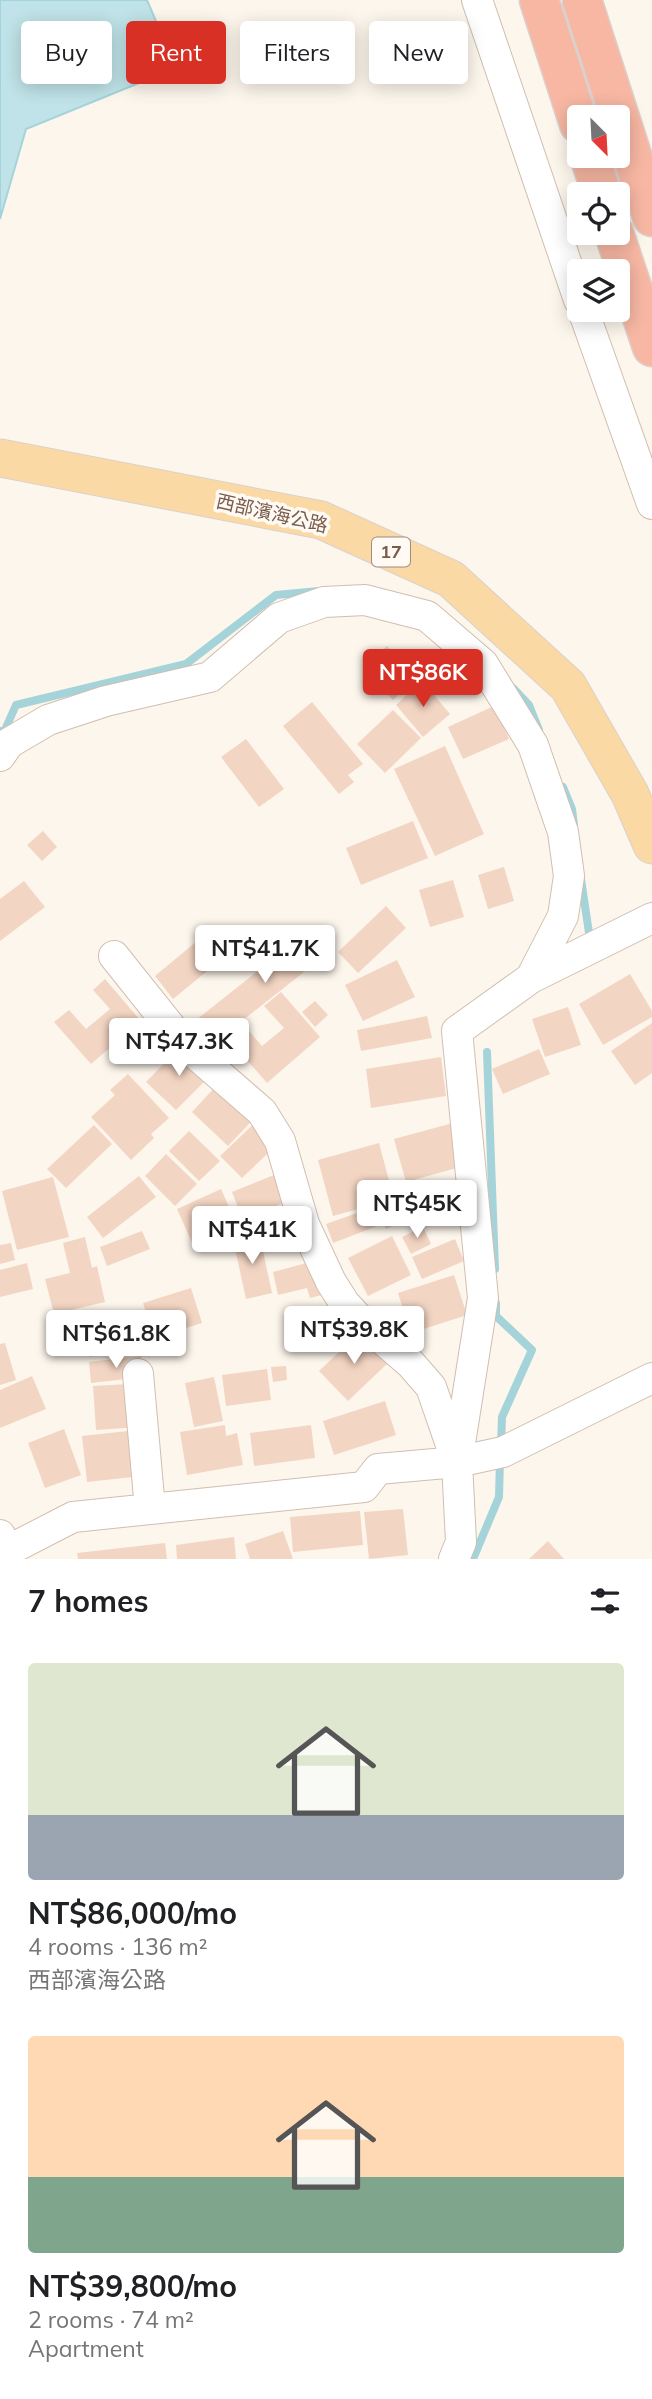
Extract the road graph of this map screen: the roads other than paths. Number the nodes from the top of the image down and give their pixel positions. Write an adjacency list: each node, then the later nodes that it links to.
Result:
1 (477, 0): 7 (street)
2 (539, 0): 4 (highway)
3 (582, 0): 5 (highway)
4 (573, 105)
5 (652, 217)
6 (618, 245): 9 (highway)
7 (567, 265)
8 (587, 322): 11 (street)
9 (652, 347)
10 (0, 458): 13 (main road, 西部濱海公路 / 17)
11 (652, 505)
12 (0, 756): 16 (street)
13 (652, 845)
14 (652, 918): 16 (street)
15 (114, 956): 19 (street)
16 (531, 978): 19 (street)
17 (138, 1374): 20 (street)
18 (652, 1378): 19 (street)
19 (457, 1462): 20 (street); 22 (street)
20 (150, 1509): 21 (street)
21 (4, 1549)
22 (454, 1559)

